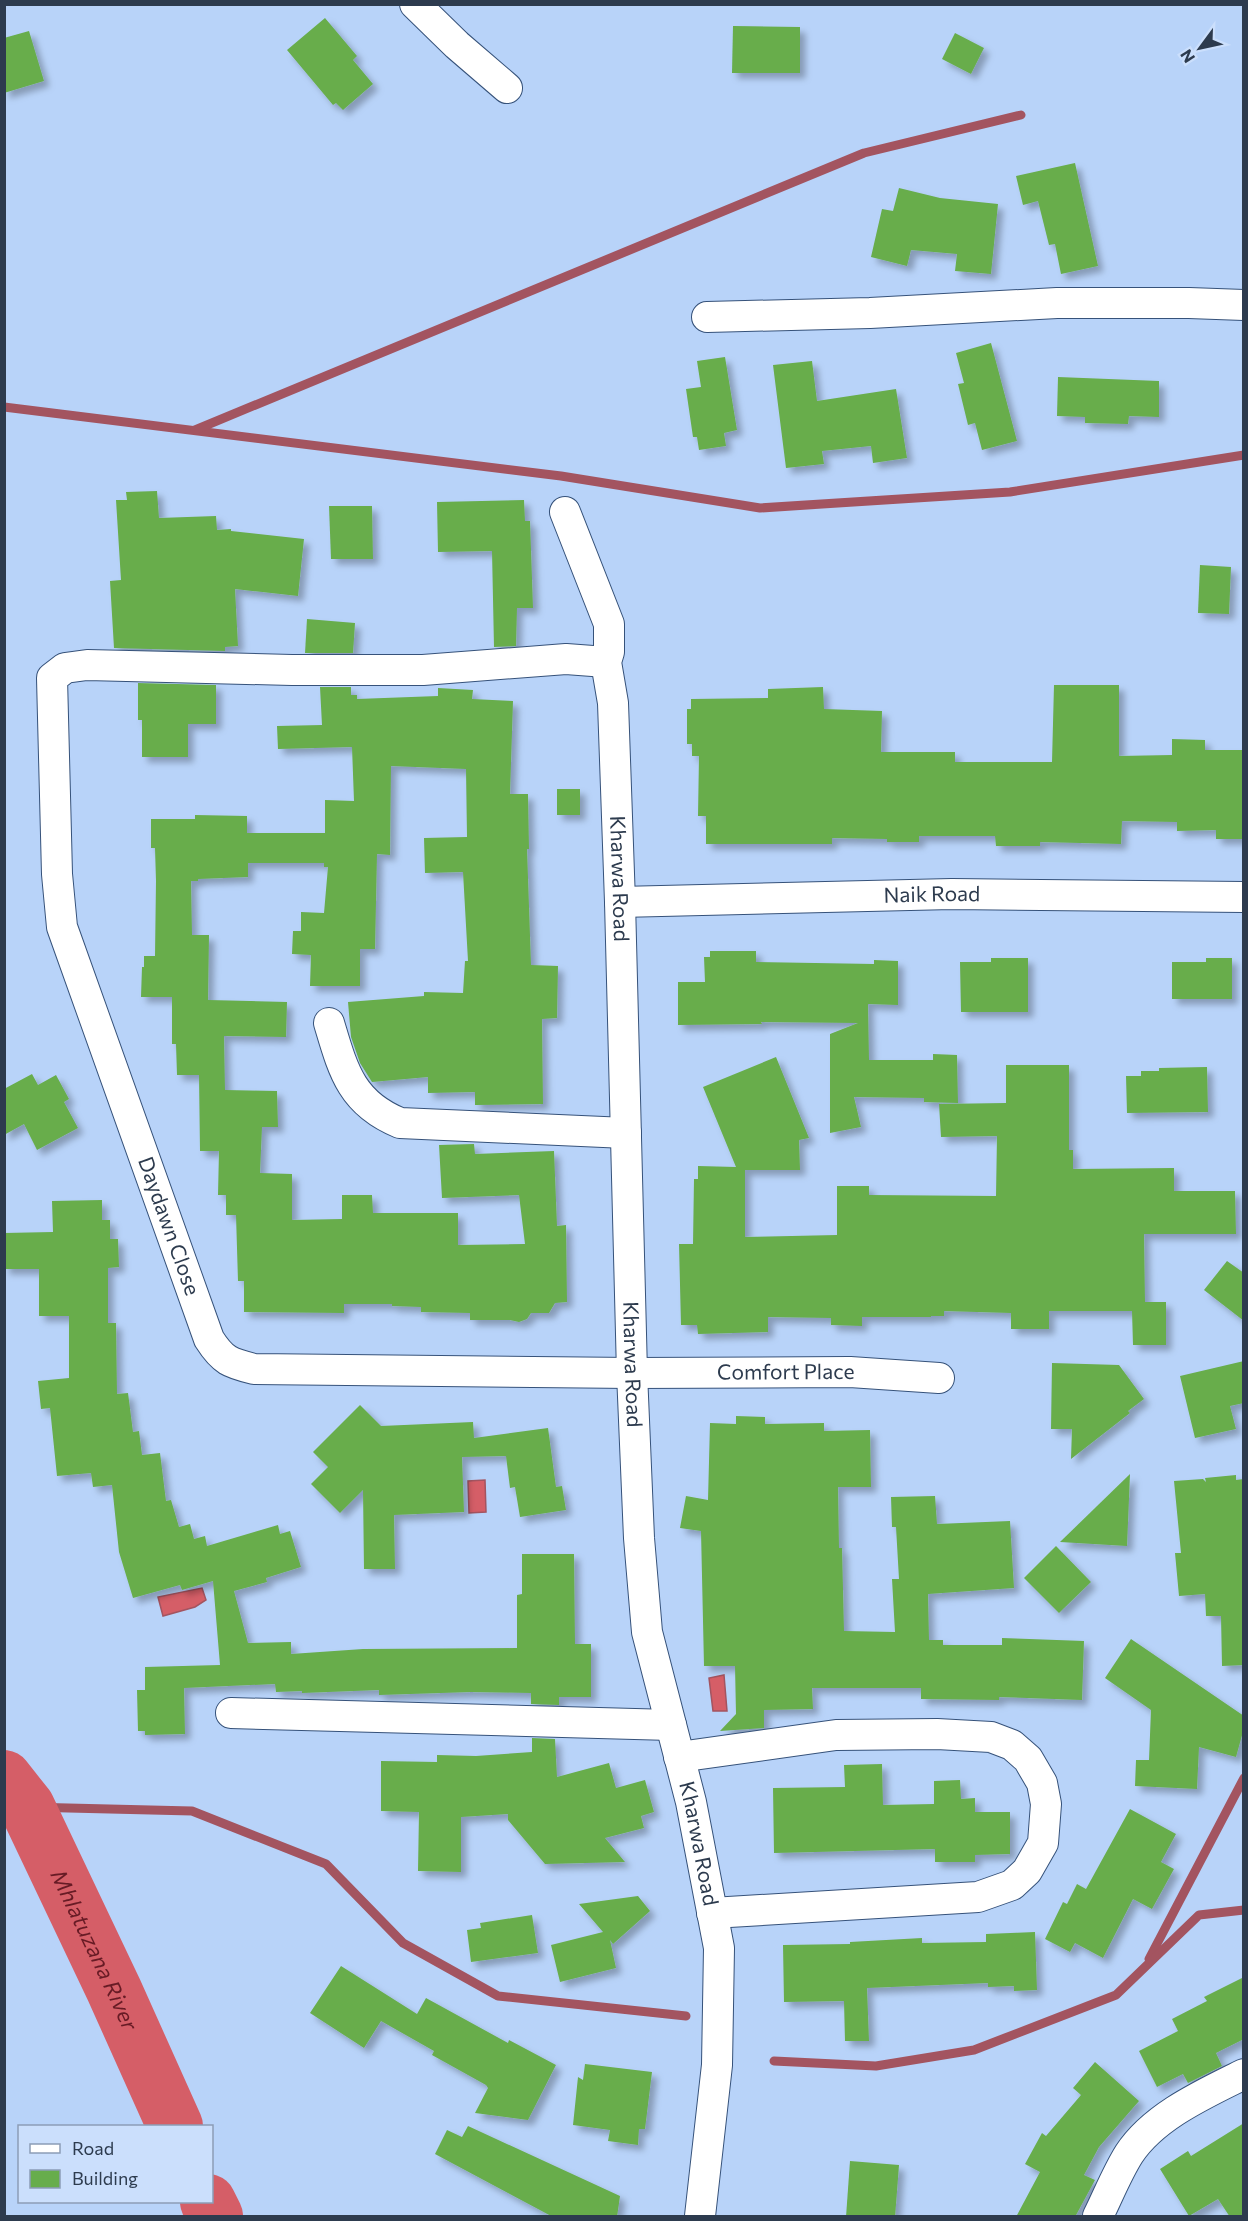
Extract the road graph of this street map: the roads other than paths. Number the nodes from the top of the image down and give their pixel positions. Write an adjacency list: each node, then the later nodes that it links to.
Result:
1 (415, 4): 2 (street)
2 (507, 88)
3 (1244, 305): 4 (street)
4 (707, 317)
5 (565, 512): 6 (street, Kharwa Road)
6 (606, 662): 8 (street, Kharwa Road); 11 (street, Daydawn Close)
7 (1244, 897): 8 (street, Naik Road)
8 (620, 902): 10 (street, Kharwa Road)
9 (329, 1023): 10 (street)
10 (626, 1133): 11 (street, Kharwa Road)
11 (632, 1373): 12 (street, Comfort Place); 14 (street, Kharwa Road)
12 (939, 1378)
13 (231, 1713): 14 (street)
14 (671, 1725): 15 (street, Kharwa Road)
15 (679, 1757): 16 (street, Kharwa Road); 16 (street)
16 (712, 1913): 18 (street, Kharwa Road)
17 (1244, 2074): 19 (street)
18 (700, 2217)
19 (1098, 2217)

